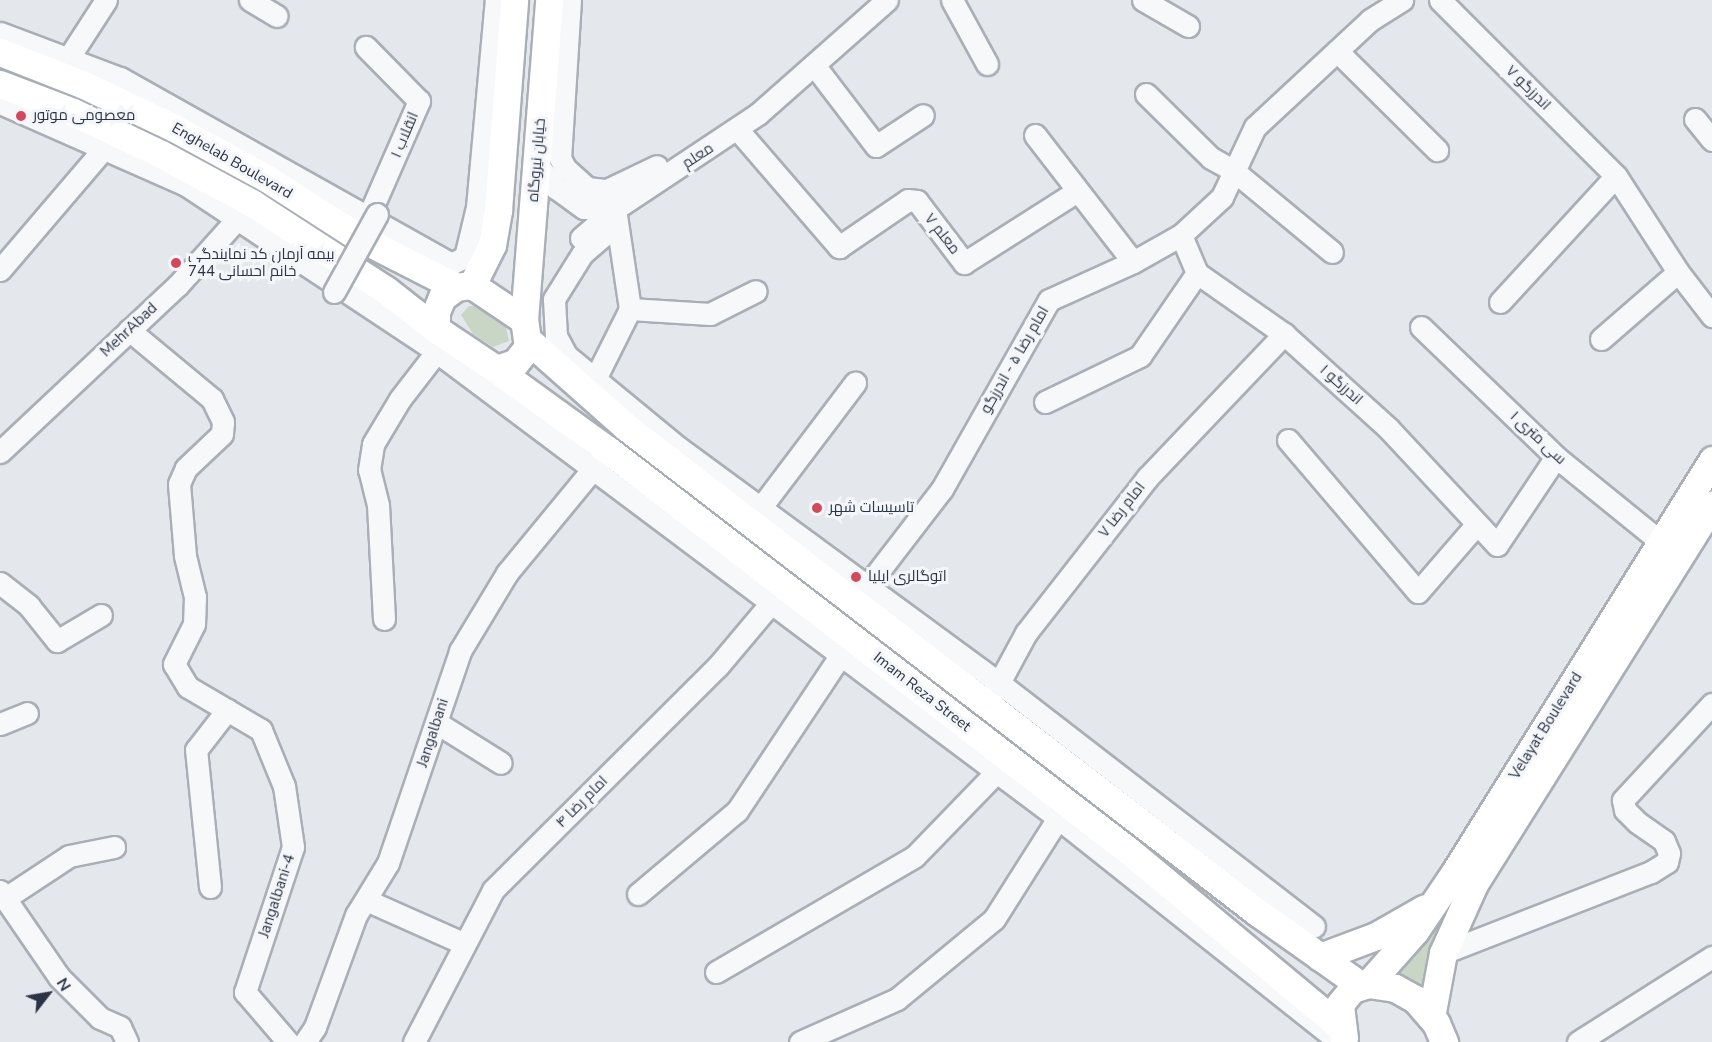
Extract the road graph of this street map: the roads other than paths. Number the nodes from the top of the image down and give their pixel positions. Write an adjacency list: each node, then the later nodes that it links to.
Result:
1 (106, 0): 20 (street)
2 (250, 0): 12 (street)
3 (496, 0): 41 (street)
4 (514, 0): 38 (main road)
5 (549, 0): 33 (main road, خیابان نیروگاه)
6 (570, 0): 28 (street)
7 (887, 0): 19 (street, معلم)
8 (952, 0): 18 (street)
9 (1143, 0): 13 (street)
10 (1402, 0): 16 (street, امام رضا ۵ - اندرزگو)
11 (1440, 0): 35 (street, اندرزگو ۷)
12 (277, 16)
13 (1188, 26)
14 (0, 33): 20 (street)
15 (366, 47): 41 (street, انقلاب ۱)
16 (1337, 51): 31 (street); 34 (street, امام رضا ۵ - اندرزگو)
17 (0, 52): 20 (main road, Enghelab Boulevard)
18 (987, 64)
19 (814, 65): 24 (street); 26 (street, معلم)
20 (63, 66): 41 (main road, Enghelab Boulevard)
21 (0, 84): 30 (main road, Enghelab Boulevard)
22 (1146, 94): 34 (street)
23 (0, 103): 30 (street)
24 (922, 115)
25 (1695, 119): 29 (street)
26 (738, 130): 36 (street, معلم ۷); 40 (street, معلم)
27 (1035, 135): 36 (street)
28 (698, 140)
29 (1712, 140)
30 (110, 141): 37 (main road, Enghelab Boulevard); 47 (street)
31 (1437, 150)
32 (712, 162): 40 (street)
33 (537, 164): 39 (main road, خیابان نیروگاه); 40 (street)
34 (1234, 171): 43 (street, امام رضا ۵ - اندرزگو); 44 (street)
35 (1616, 176): 48 (street, اندرزگو ۷); 54 (street)
36 (1076, 192): 46 (street)
37 (245, 210): 51 (main road, Enghelab Boulevard); 59 (street, MehrAbad); 61 (street)
38 (498, 210): 39 (main road); 50 (main road)
39 (532, 212): 58 (main road, خیابان نیروگاه)
40 (621, 212): 55 (street); 58 (street, معلم)
41 (368, 223): 45 (main road, Enghelab Boulevard); 53 (street, bridge)
42 (605, 234): 65 (street)
43 (1180, 235): 46 (street, امام رضا ۵ - اندرزگو); 49 (street)
44 (1332, 252)
45 (404, 261): 50 (main road, Enghelab Boulevard); 51 (main road)
46 (1133, 262): 79 (street, امام رضا ۵ - اندرزگو)
47 (0, 270)
48 (1678, 272): 56 (street, اندرزگو ۷); 62 (street)
49 (1197, 273): 60 (street, اندرزگو ۱); 66 (street)
50 (464, 286): 58 (main road, Enghelab Boulevard); 61 (main road)
51 (386, 290): 61 (main road, Enghelab Boulevard)
52 (756, 291): 55 (street)
53 (334, 292)
54 (1500, 302)
55 (630, 309): 65 (street)
56 (1712, 316)
57 (1421, 327): 70 (street, سی متری ۱)
58 (527, 328): 63 (main road); 65 (main road, Imam Reza Street)
59 (129, 330): 69 (street, MehrAbad); 85 (street, Jangalbani-4)
60 (1284, 334): 75 (street, اندرزگو ۱); 83 (street, امام رضا ۷)
61 (440, 339): 63 (main road, Enghelab Boulevard); 71 (street); 81 (street)
62 (1601, 339)
63 (496, 369): 67 (main road, Imam Reza Street)
64 (855, 383): 74 (street)
65 (589, 386): 67 (main road); 74 (main road, Imam Reza Street)
66 (1045, 402)
67 (564, 417): 71 (main road, Imam Reza Street)
68 (1288, 440): 75 (street)
69 (0, 452)
70 (1556, 457): 75 (street, اندرزگو ۱); 76 (street, سی متری ۱)
71 (600, 459): 78 (main road, Imam Reza Street); 87 (street, Jangalbani)
72 (1712, 460): 76 (main road, Velayat Boulevard)
73 (1710, 511): 93 (main road, Velayat Boulevard)
74 (755, 515): 79 (main road, Imam Reza Street)
75 (1477, 524)
76 (1661, 542): 93 (main road, Velayat Boulevard)
77 (0, 583): 80 (street)
78 (778, 594): 82 (main road, Imam Reza Street); 101 (street, امام رضا ۴)
79 (860, 595): 83 (main road, Imam Reza Street)
80 (101, 615)
81 (384, 619)
82 (847, 647): 90 (main road, Imam Reza Street); 96 (street)
83 (993, 694): 99 (main road, Imam Reza Street); 100 (street)
84 (1712, 704): 102 (street)
85 (227, 710): 94 (street); 111 (street, Jangalbani-4)
86 (27, 713): 88 (street)
87 (437, 723): 89 (street); 97 (street, Jangalbani)
88 (0, 724)
89 (501, 763)
90 (1003, 766): 91 (main road, Imam Reza Street); 105 (street)
91 (1063, 811): 107 (main road, Imam Reza Street); 110 (street); 114 (street)
92 (114, 847): 95 (street)
93 (1465, 878): 98 (main road, Velayat Boulevard); 102 (main road, Velayat Boulevard)
94 (210, 887)
95 (3, 894): 109 (street)
96 (639, 894)
97 (366, 900): 101 (street); 112 (street, Jangalbani)
98 (1436, 900): 103 (main road); 106 (main road, Velayat Boulevard)
99 (1257, 912): 103 (main road, Imam Reza Street); 107 (main road)
100 (1314, 926)
101 (465, 944): 113 (street, امام رضا ۴)
102 (1443, 953): 108 (main road, Velayat Boulevard)
103 (1320, 957): 106 (main road, Imam Reza Street)
104 (1712, 957): 116 (street)
105 (717, 972)
106 (1364, 984): 108 (main road); 110 (main road, Velayat Boulevard)
107 (1293, 985): 110 (main road, Imam Reza Street)
108 (1431, 1017): 115 (main road)
109 (124, 1035)
110 (1334, 1036)
111 (288, 1042)
112 (305, 1042)
113 (414, 1042)
114 (800, 1042)
115 (1444, 1042)
116 (1578, 1042)

